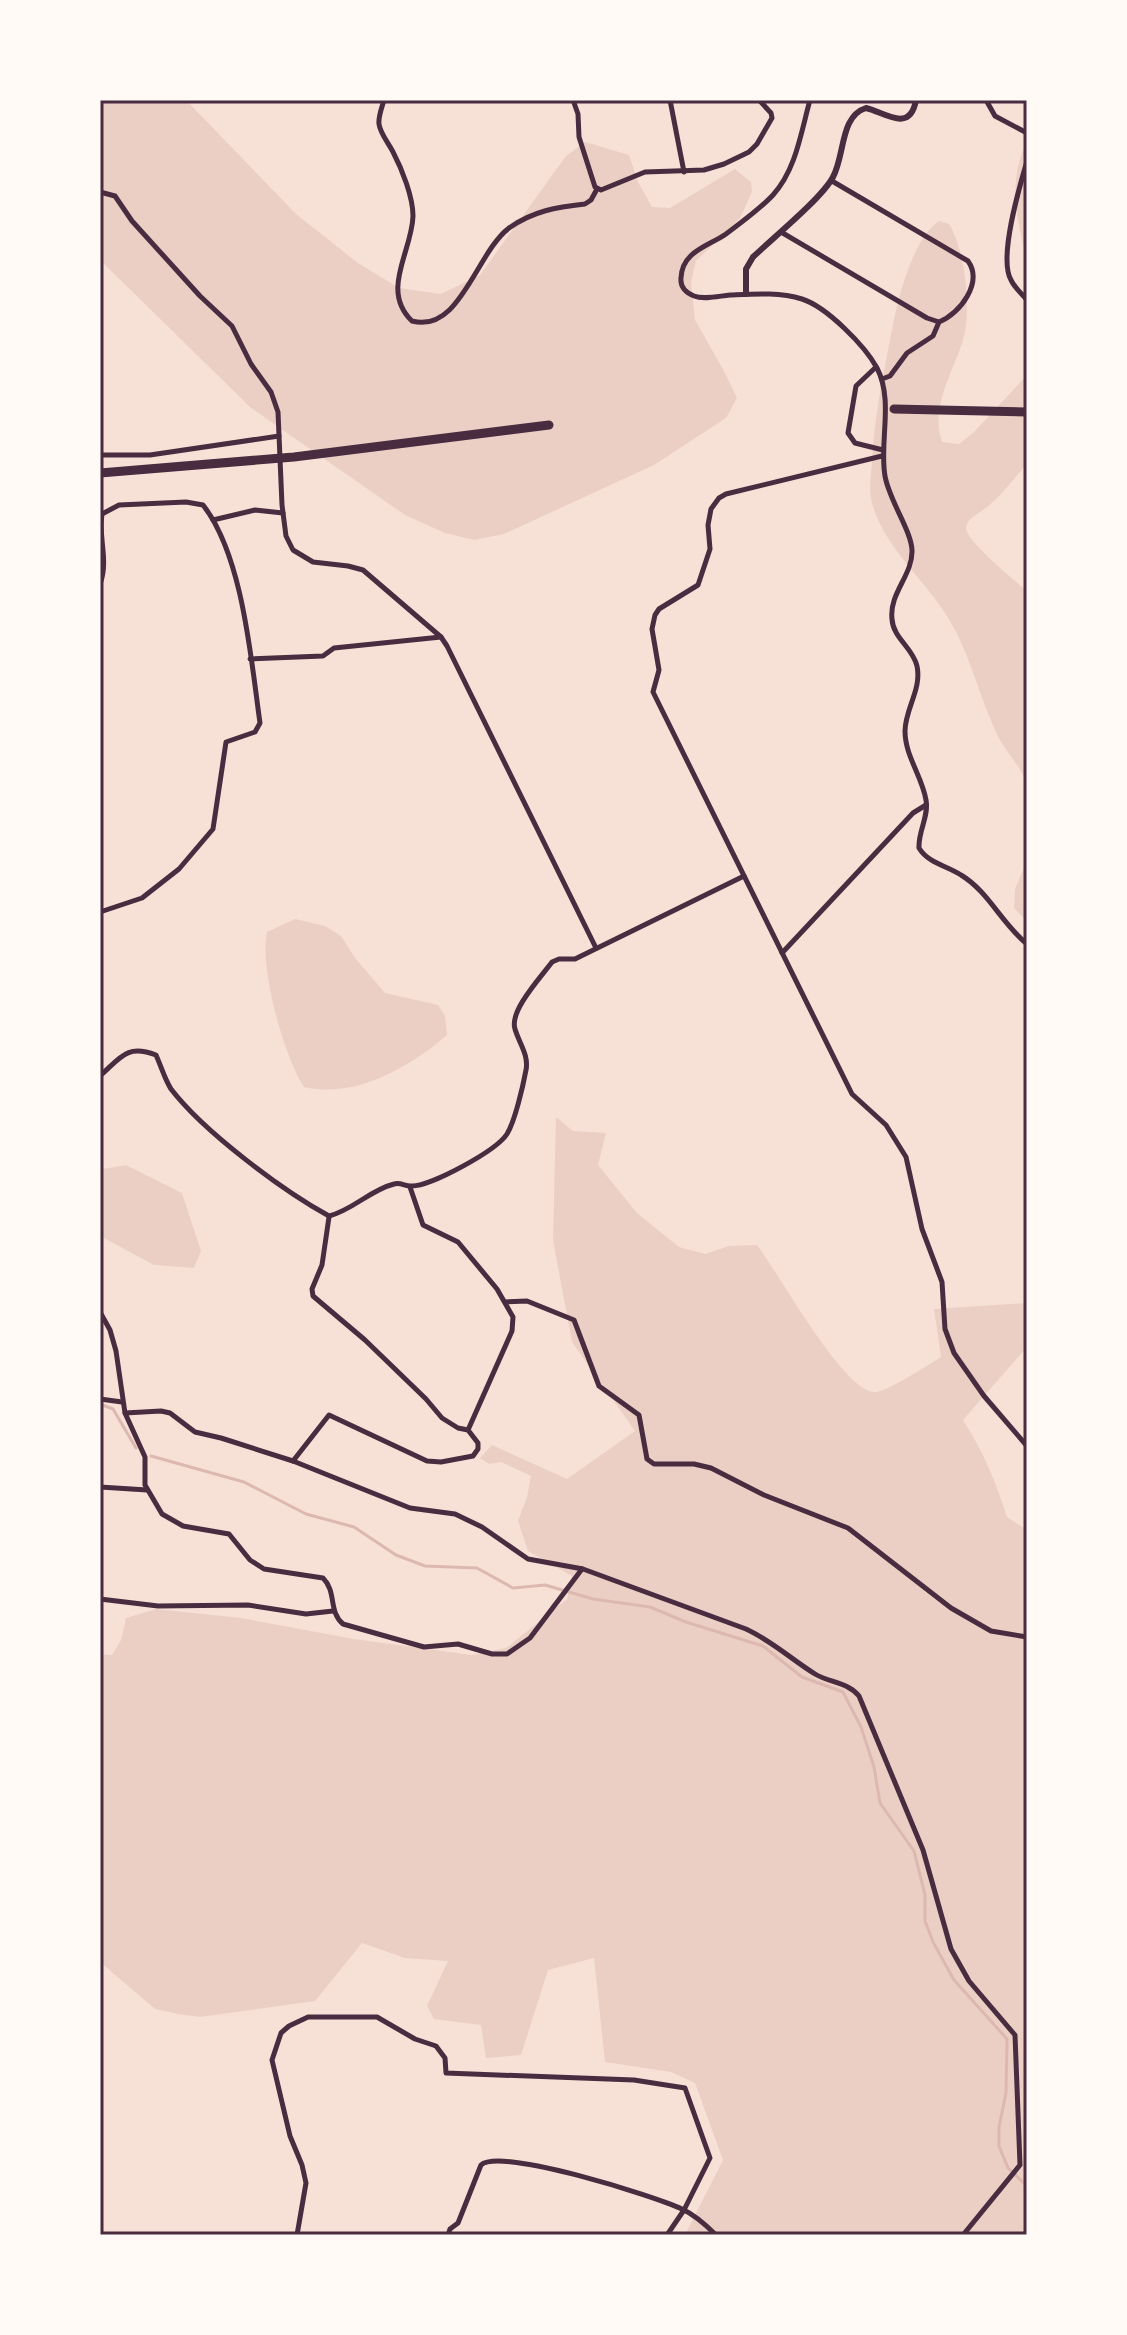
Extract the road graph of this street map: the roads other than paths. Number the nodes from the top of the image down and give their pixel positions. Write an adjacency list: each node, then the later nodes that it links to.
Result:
1 (384, 100): 12 (street)
2 (573, 100): 12 (street)
3 (670, 100): 10 (street)
4 (759, 100): 10 (street)
5 (810, 100): 15 (street)
6 (916, 100): 11 (street)
7 (986, 100): 8 (street)
8 (1027, 133)
9 (1027, 161): 16 (street)
10 (684, 172): 12 (street)
11 (832, 181): 14 (street); 17 (street)
12 (597, 189)
13 (100, 192): 23 (street)
14 (780, 231): 15 (street); 17 (street)
15 (746, 294): 18 (street)
16 (1027, 300)
17 (939, 322): 19 (street)
18 (876, 367): 19 (street); 24 (street)
19 (882, 379): 24 (street)
20 (894, 409): 21 (highway)
21 (1027, 412)
22 (549, 425): 26 (highway)
23 (279, 438): 25 (street); 27 (street)
24 (883, 453): 32 (street); 33 (street)
25 (100, 455)
26 (100, 473)
27 (283, 513): 28 (street); 30 (street)
28 (213, 520): 29 (street); 31 (street)
29 (100, 584)
30 (441, 637): 31 (street); 36 (street)
31 (250, 659): 34 (street)
32 (927, 805): 35 (street); 37 (street)
33 (744, 876): 36 (street); 37 (street)
34 (100, 912)
35 (1027, 944)
36 (596, 948): 39 (street)
37 (782, 953): 47 (street)
38 (100, 1076): 40 (street)
39 (410, 1187): 40 (street); 41 (street)
40 (329, 1216): 46 (street)
41 (505, 1302): 46 (street); 54 (street)
42 (100, 1312): 44 (street)
43 (100, 1399): 44 (street)
44 (122, 1402): 45 (street)
45 (125, 1413): 48 (street); 50 (street)
46 (468, 1430): 48 (street)
47 (1027, 1446)
48 (293, 1461): 51 (street)
49 (100, 1487): 50 (street)
50 (147, 1490): 53 (street)
51 (583, 1569): 53 (street); 55 (street)
52 (100, 1599): 53 (street)
53 (333, 1611)
54 (1027, 1637)
55 (1024, 2166): 61 (street)
56 (684, 2210): 57 (street); 58 (street); 59 (street); 60 (street)
57 (297, 2235)
58 (448, 2235)
59 (667, 2235)
60 (716, 2235)
61 (963, 2235)

